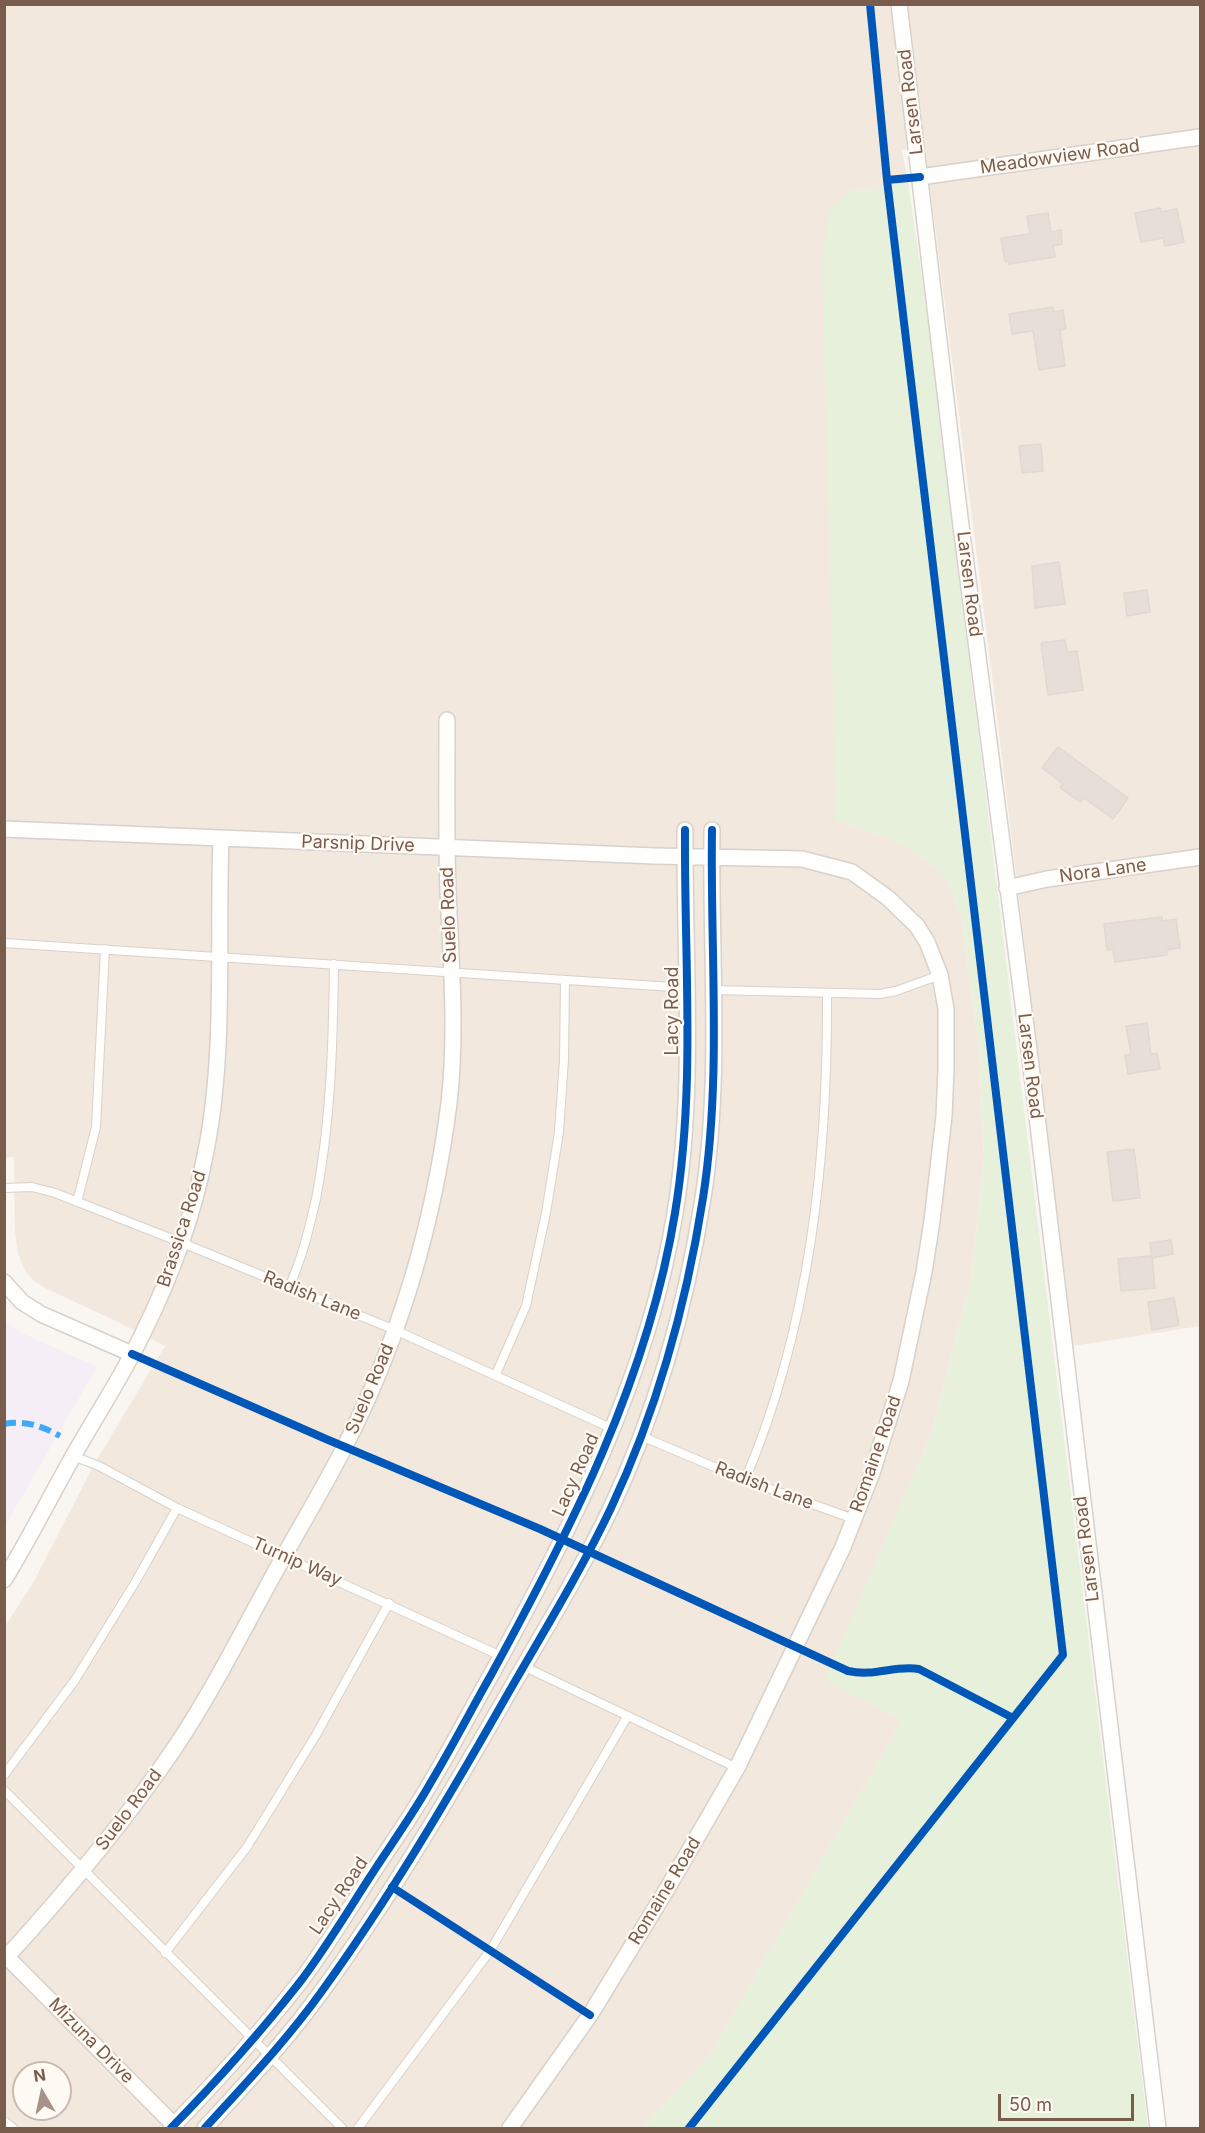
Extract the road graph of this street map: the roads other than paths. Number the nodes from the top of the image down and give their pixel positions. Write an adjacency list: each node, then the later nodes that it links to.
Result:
1 (899, 4): 3 (street, Larsen Road)
2 (1200, 137): 3 (street, Meadowview Road)
3 (920, 177): 13 (street, Larsen Road)
4 (447, 720): 9 (street, Suelo Road)
5 (4, 829): 8 (street, Parsnip Drive)
6 (685, 830): 10 (street, Lacy Road)
7 (712, 830): 11 (street)
8 (221, 839): 9 (street, Parsnip Drive); 16 (street, Brassica Road)
9 (448, 847): 10 (street, Parsnip Drive); 18 (street, Suelo Road)
10 (685, 856): 11 (street, Parsnip Drive); 21 (street, Lacy Road)
11 (711, 856): 19 (street, Romaine Road); 22 (street)
12 (1200, 857): 13 (street, Nora Lane)
13 (1007, 888): 57 (street, Larsen Road)
14 (4, 943): 15 (lane)
15 (105, 949): 16 (lane); 25 (lane)
16 (219, 957): 17 (lane); 26 (street, Brassica Road)
17 (334, 964): 18 (lane); 28 (lane)
18 (451, 972): 20 (lane); 29 (street, Suelo Road)
19 (940, 975): 23 (lane); 37 (street, Romaine Road)
20 (565, 980): 21 (lane); 31 (lane)
21 (688, 988): 32 (street, Lacy Road)
22 (713, 990): 23 (lane); 33 (street)
23 (827, 993): 35 (lane)
24 (4, 1188): 25 (lane, Radish Lane)
25 (77, 1202): 26 (lane, Radish Lane)
26 (180, 1242): 28 (lane, Radish Lane); 30 (street, Brassica Road)
27 (4, 1282): 30 (street)
28 (289, 1287): 29 (lane, Radish Lane)
29 (395, 1330): 31 (lane, Radish Lane); 38 (street, Suelo Road)
30 (132, 1354): 34 (street, Brassica Road)
31 (496, 1374): 32 (lane, Radish Lane)
32 (613, 1429): 41 (street, Lacy Road)
33 (640, 1436): 35 (lane, Radish Lane); 42 (street)
34 (73, 1456): 36 (lane, Turnip Way); 39 (street, Brassica Road)
35 (745, 1480): 37 (lane, Radish Lane)
36 (177, 1508): 38 (lane, Turnip Way); 45 (lane)
37 (854, 1519): 44 (street, Romaine Road)
38 (284, 1556): 40 (lane, Turnip Way); 47 (street, Suelo Road)
39 (4, 1580)
40 (388, 1603): 41 (lane, Turnip Way); 48 (lane)
41 (501, 1656): 50 (street, Lacy Road)
42 (524, 1666): 43 (lane); 51 (street)
43 (627, 1717): 44 (lane); 55 (lane)
44 (737, 1768): 56 (street, Romaine Road)
45 (4, 1775)
46 (4, 1790): 47 (lane)
47 (85, 1869): 48 (lane); 49 (street, Suelo Road)
48 (165, 1953): 50 (lane)
49 (5, 1957): 52 (street, Mizuna Drive)
50 (252, 2040): 51 (lane); 52 (street, Lacy Road)
51 (269, 2058): 53 (street); 54 (lane)
52 (174, 2127)
53 (205, 2128)
54 (342, 2128)
55 (358, 2128)
56 (510, 2128)
57 (1158, 2128)

